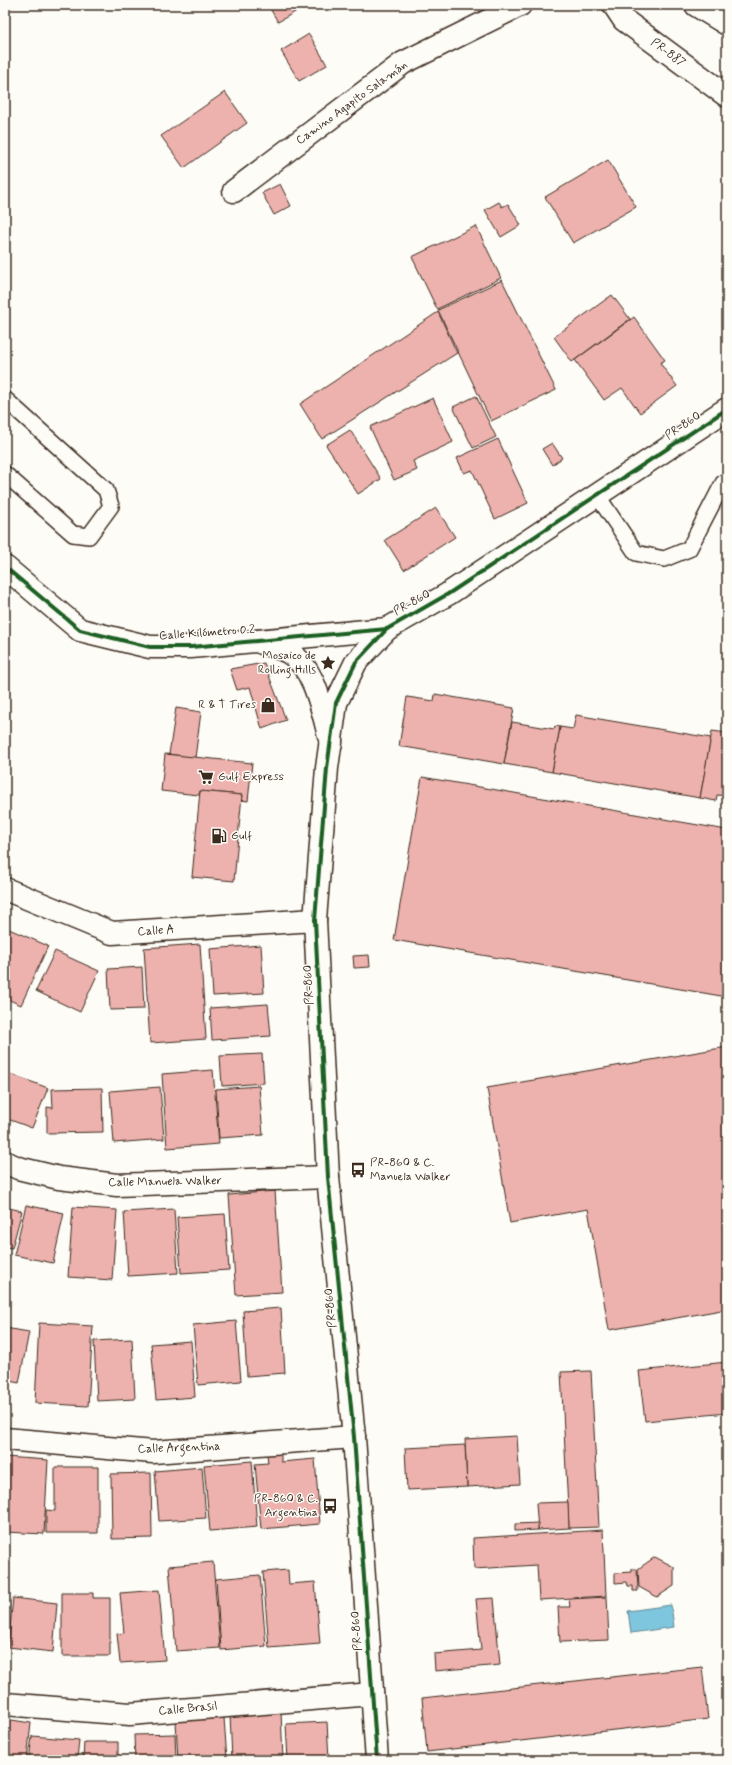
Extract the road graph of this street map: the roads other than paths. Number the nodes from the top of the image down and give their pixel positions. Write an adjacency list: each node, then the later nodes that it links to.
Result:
1 (520, 5): 6 (street, Camino Agapito Salamán)
2 (614, 5): 5 (street, PR-887)
3 (696, 5): 4 (street)
4 (727, 24)
5 (727, 96)
6 (234, 191)
7 (5, 399): 9 (lane)
8 (724, 409): 11 (street, PR-860 / PR-860)
9 (5, 474)
10 (727, 480): 11 (lane)
11 (597, 495): 13 (street, PR-860 / PR-860)
12 (5, 567): 14 (street, Calle Kilómetro 0.2)
13 (387, 629): 14 (street, Calle Kilómetro 0.2); 15 (street, PR-860 / PR-860)
14 (255, 640): 15 (street)
15 (331, 743): 17 (street, PR-860 / PR-860)
16 (5, 888): 17 (street, Calle A)
17 (315, 920): 19 (street, PR-860 / PR-860)
18 (5, 1162): 19 (street, Calle Manuela Walker)
19 (328, 1176): 20 (street, PR-860 / PR-860)
20 (354, 1437): 21 (street, Calle Argentina); 22 (street, PR-860 / PR-860)
21 (5, 1439)
22 (372, 1694): 23 (street, Calle Brasil); 24 (street, PR-860 / PR-860)
23 (5, 1704)
24 (377, 1760)

